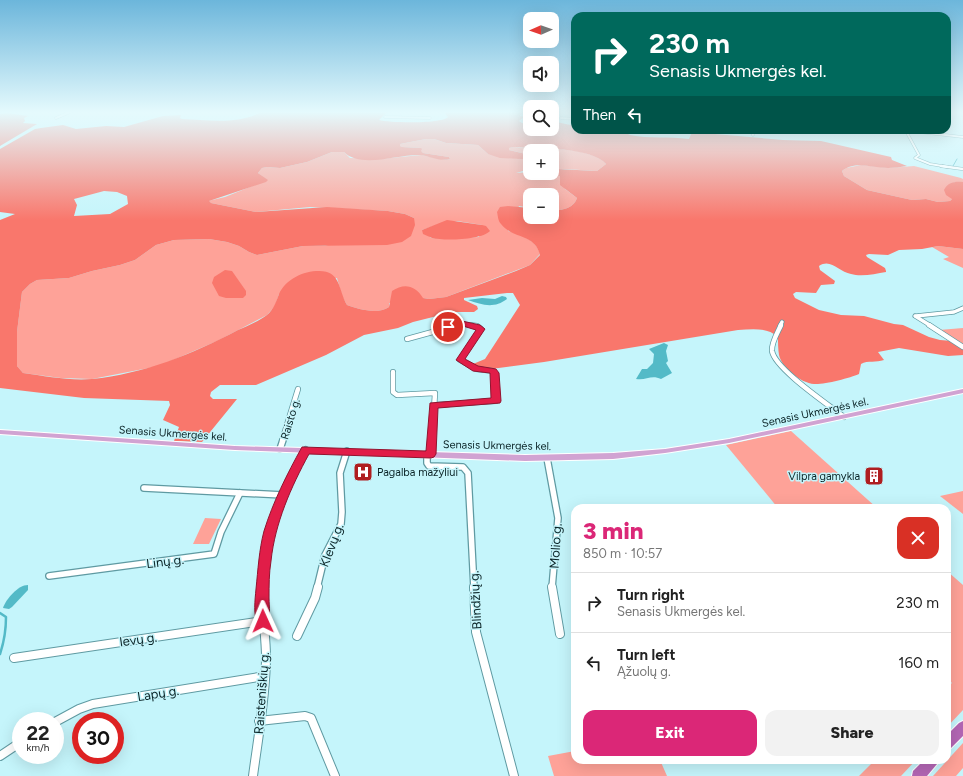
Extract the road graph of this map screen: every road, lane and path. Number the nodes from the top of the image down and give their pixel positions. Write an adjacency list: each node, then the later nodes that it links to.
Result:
1 (915, 148): 2 (street)
2 (963, 169)
3 (963, 308): 6 (street)
4 (782, 322): 11 (street)
5 (407, 339): 10 (street)
6 (963, 346)
7 (393, 372): 10 (street)
8 (298, 389): 13 (street, Raisto g.)
9 (963, 391): 11 (main road, Senasis Ukmergės kel.)
10 (434, 405): 16 (street)
11 (844, 417): 17 (main road, Senasis Ukmergės kel.)
12 (0, 432): 13 (main road, Senasis Ukmergės kel.)
13 (280, 449): 14 (main road, Senasis Ukmergės kel.)
14 (306, 450): 15 (main road, Senasis Ukmergės kel.); 20 (street, Raisteniškių g.)
15 (347, 451): 16 (main road, Senasis Ukmergės kel.); 24 (street, Klevų g.)
16 (429, 454): 17 (main road, Senasis Ukmergės kel.); 36 (street, Blindžių g.)
17 (547, 458): 23 (street, Molio g.)
18 (144, 488): 19 (street)
19 (240, 493): 20 (street); 21 (street, Linų g.)
20 (284, 495): 22 (street, Raisteniškių g.)
21 (50, 576)
22 (263, 621): 25 (street, Ievų g.); 26 (street, Raisteniškių g.)
23 (560, 634)
24 (297, 636)
25 (14, 658)
26 (265, 676): 27 (street, Lapų g.); 28 (street, Raisteniškių g.)
27 (64, 717)
28 (260, 721): 34 (street, Raisteniškių g.); 35 (street)
29 (963, 727): 30 (highway)
30 (951, 740)
31 (12, 748): 32 (street)
32 (0, 756)
33 (928, 764): 37 (highway)
34 (253, 776)
35 (335, 776)
36 (514, 776)
37 (918, 776)

